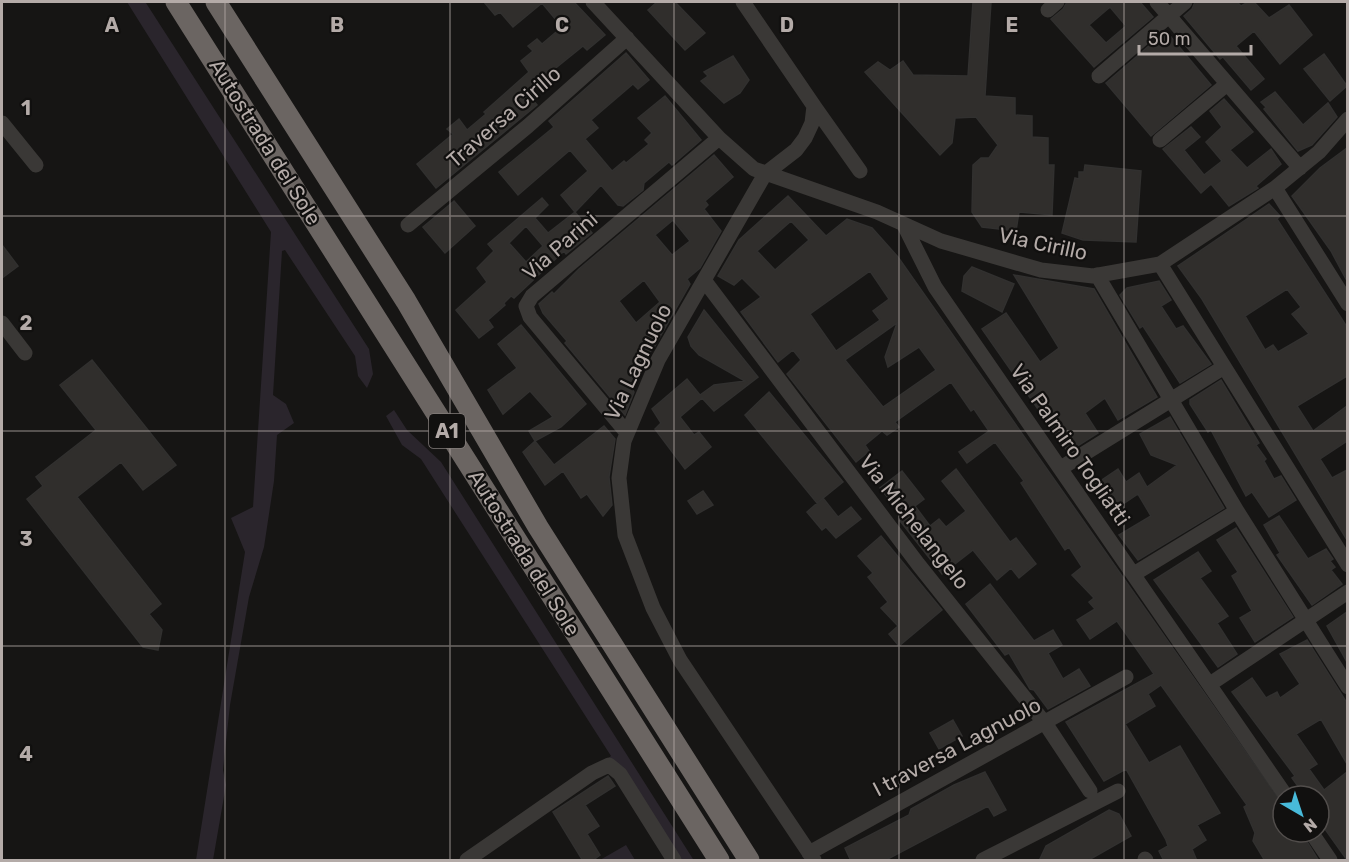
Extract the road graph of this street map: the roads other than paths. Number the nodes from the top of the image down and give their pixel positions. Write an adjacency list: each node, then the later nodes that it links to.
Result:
1 (176, 2): 49 (highway, Autostrada del Sole / A1)
2 (216, 2): 50 (highway, Autostrada del Sole / A1)
3 (593, 2): 8 (street, Via Cirillo)
4 (1157, 2): 7 (street)
5 (1185, 2): 7 (street)
6 (750, 4): 11 (street)
7 (1169, 15): 9 (street); 10 (street)
8 (627, 38): 14 (street, Via Cirillo); 21 (street, Traversa Cirillo)
9 (1099, 76)
10 (1227, 84): 15 (street); 17 (street)
11 (813, 106): 18 (street); 19 (street)
12 (1347, 119): 17 (street, Via Cirillo)
13 (2, 123): 16 (street)
14 (719, 138): 19 (street, Via Cirillo); 31 (street, Via Parini)
15 (1160, 140)
16 (36, 165)
17 (1300, 168): 20 (street, Via Cirillo)
18 (860, 171)
19 (765, 174): 22 (street, Via Cirillo); 25 (street, Via Lagnuolo)
20 (1275, 188): 23 (street, Via Cirillo); 26 (street)
21 (408, 225)
22 (904, 225): 24 (street, Via Cirillo); 32 (street, Via Palmiro Togliatti)
23 (1160, 264): 24 (street, Via Cirillo); 29 (street)
24 (1097, 275): 30 (street)
25 (704, 280): 31 (street, Via Lagnuolo); 41 (street, Via Michelangelo)
26 (1347, 304)
27 (2, 323): 28 (street)
28 (25, 352)
29 (1224, 366): 30 (street); 34 (street)
30 (1171, 399): 32 (street); 33 (street)
31 (627, 433): 46 (street, Via Lagnuolo)
32 (1061, 468): 35 (street, Via Palmiro Togliatti)
33 (1237, 511): 35 (street); 37 (street)
34 (1347, 565)
35 (1134, 574): 39 (street, Via Palmiro Togliatti)
36 (1347, 592): 37 (street)
37 (1306, 620): 39 (street); 40 (street)
38 (1126, 677): 41 (street, I traversa Lagnuolo)
39 (1210, 684): 42 (street, Via Palmiro Togliatti)
40 (1347, 687)
41 (1045, 724): 43 (street, Via Michelangelo); 46 (street, I traversa Lagnuolo)
42 (1278, 784)
43 (1090, 791)
44 (1118, 791): 51 (street)
45 (1319, 844): 52 (street)
46 (811, 857)
47 (467, 861): 48 (street)
48 (674, 861)
49 (718, 861)
50 (749, 861)
51 (982, 861)
52 (1330, 861)

